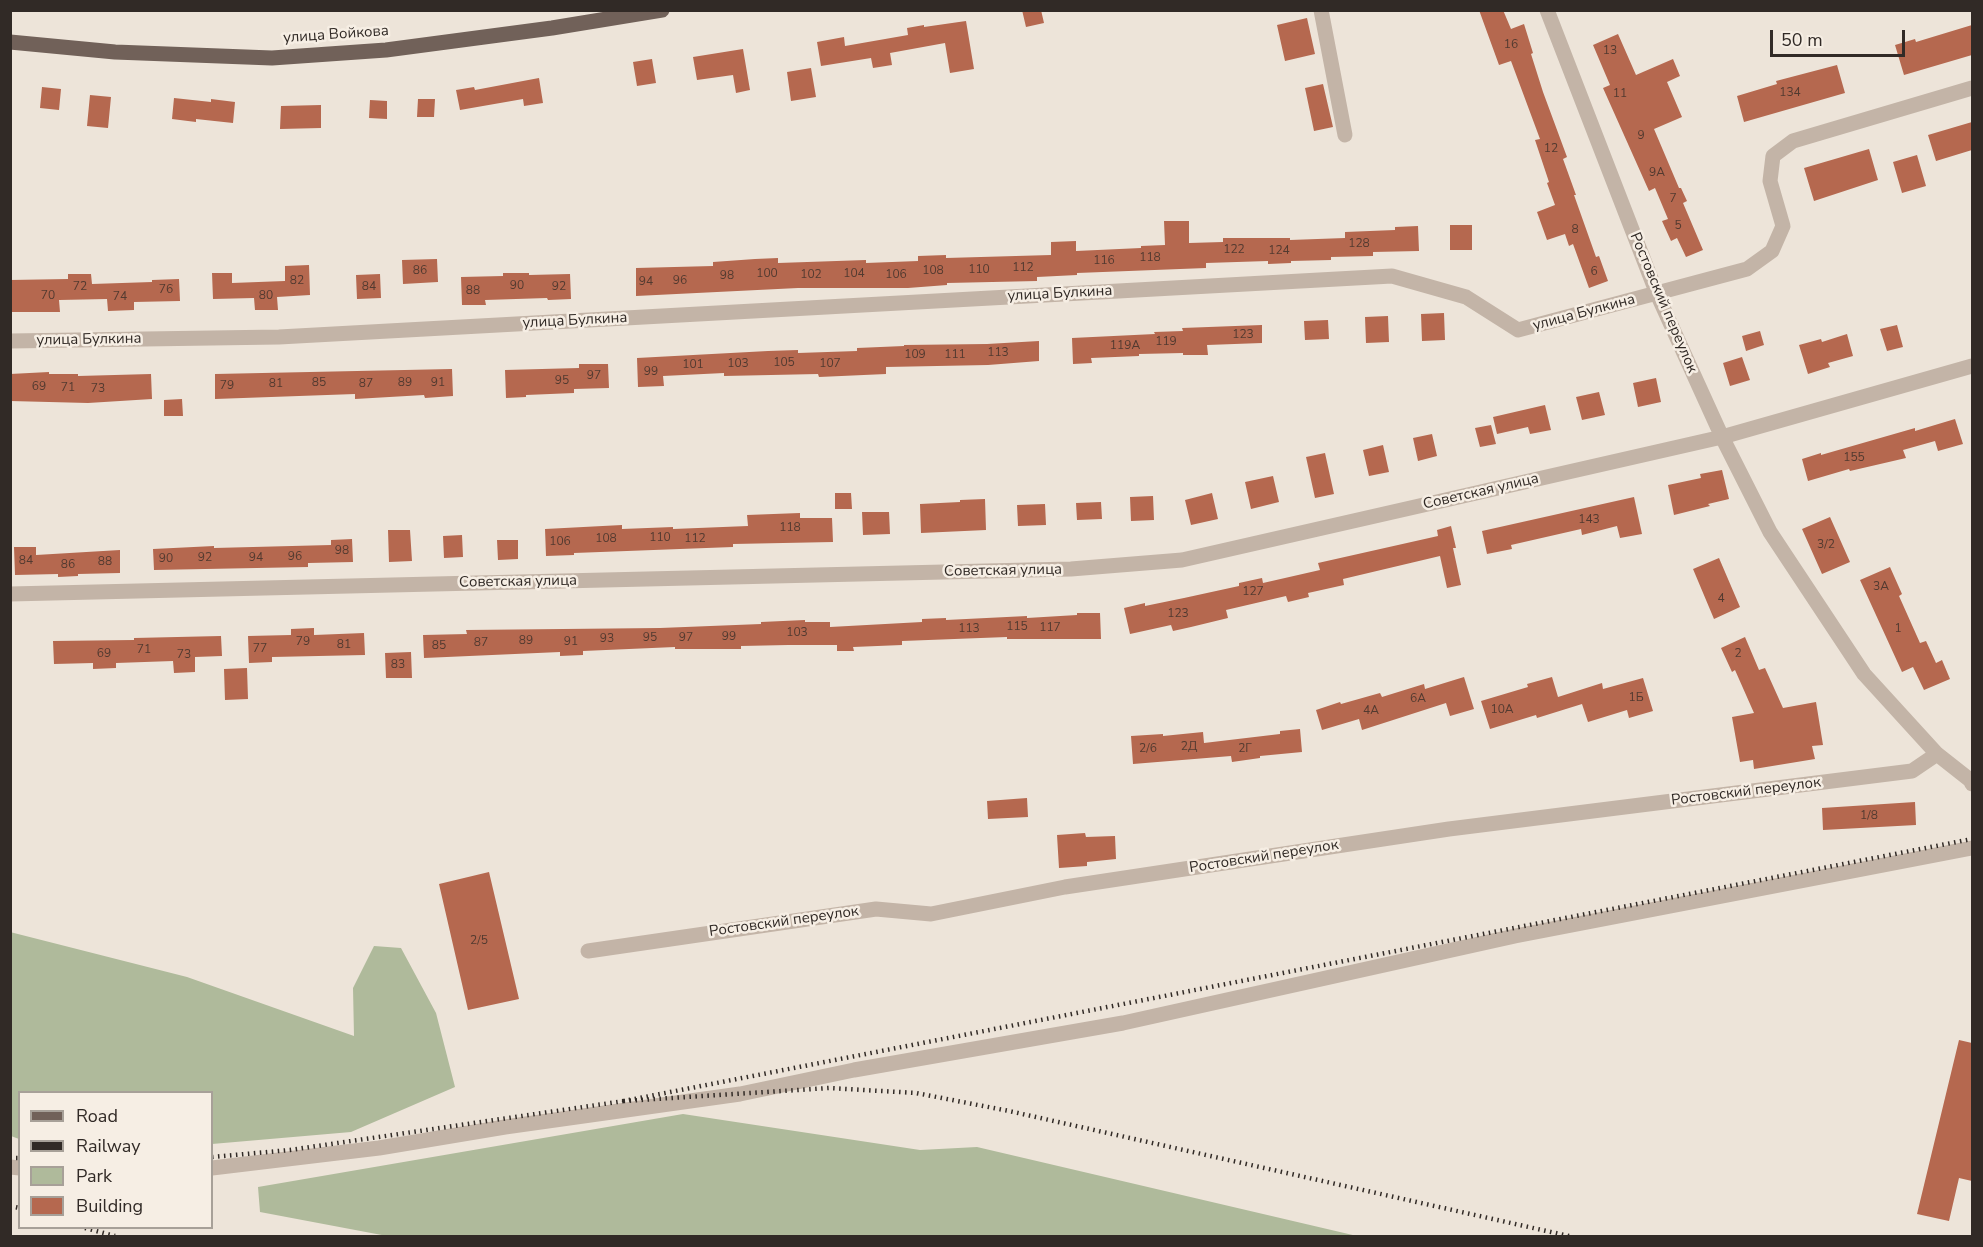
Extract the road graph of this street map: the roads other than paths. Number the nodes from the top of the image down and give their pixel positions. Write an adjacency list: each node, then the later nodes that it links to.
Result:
1 (662, 10): 4 (main road, улица Войкова)
2 (1321, 10): 6 (street)
3 (1547, 10): 7 (street, Ростовский переулок)
4 (10, 42)
5 (1972, 88): 7 (street, улица Булкина)
6 (1345, 135)
7 (1657, 294): 8 (street, улица Булкина); 10 (street, Ростовский переулок)
8 (10, 341)
9 (1972, 366): 10 (street, Советская улица)
10 (1722, 436): 11 (street, Советская улица); 12 (street, Ростовский переулок)
11 (10, 594)
12 (1937, 754): 13 (street, Ростовский переулок); 15 (street, Ростовский переулок)
13 (1972, 781)
14 (1972, 848): 16 (street)
15 (588, 951)
16 (213, 1168)

